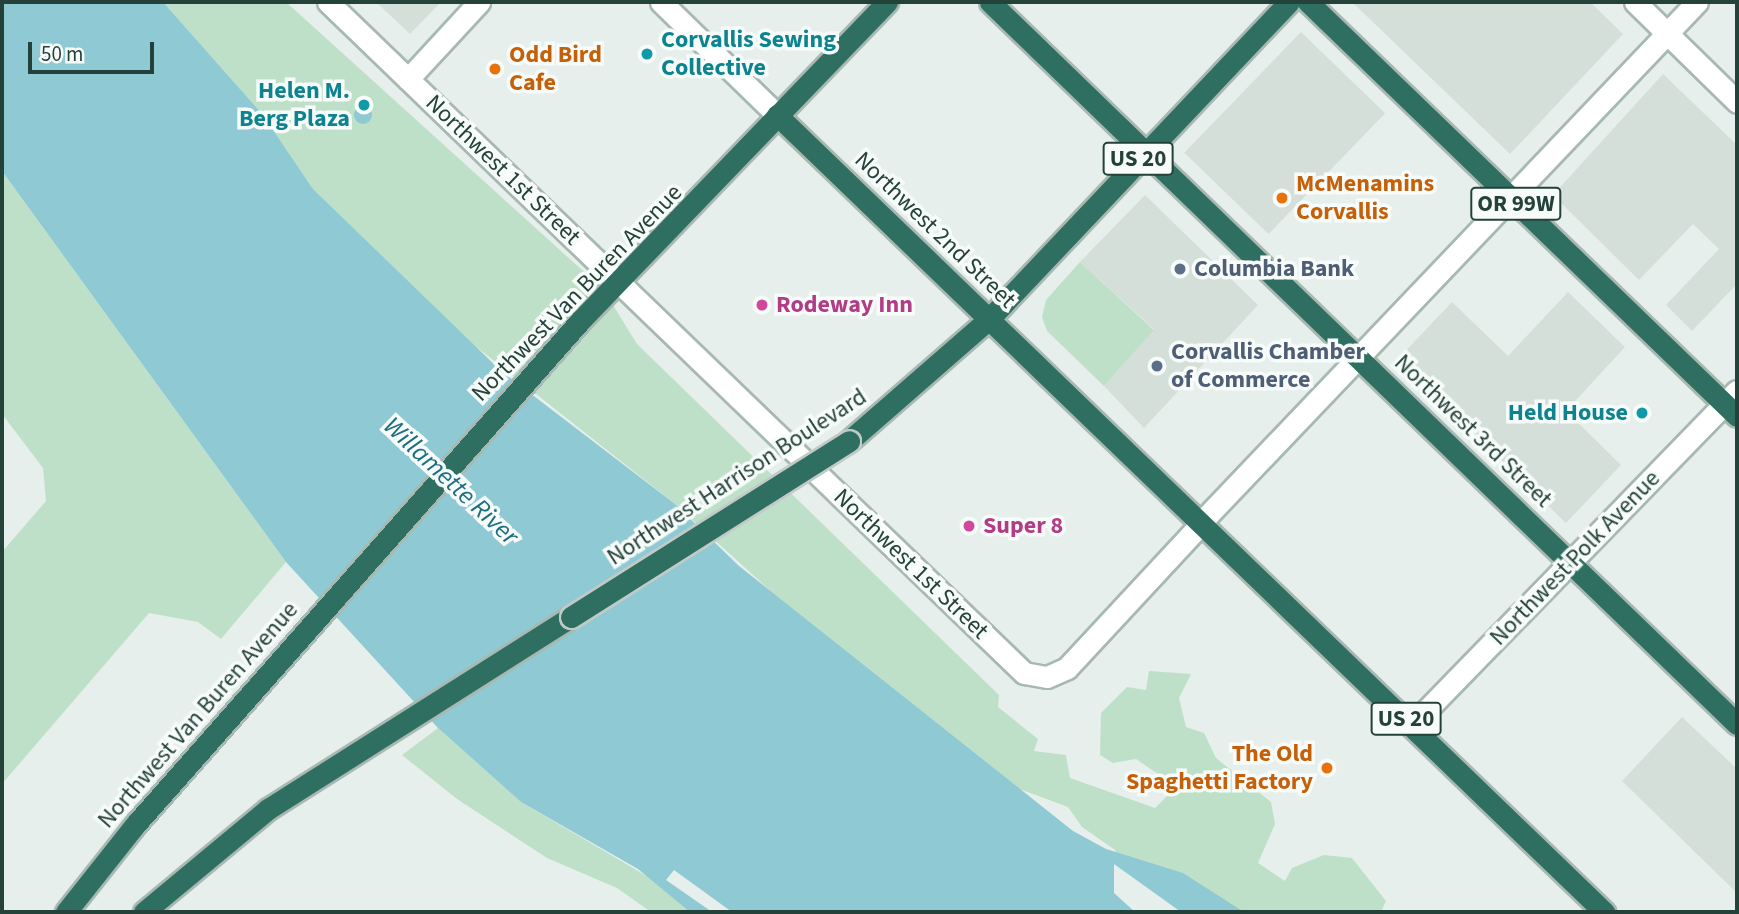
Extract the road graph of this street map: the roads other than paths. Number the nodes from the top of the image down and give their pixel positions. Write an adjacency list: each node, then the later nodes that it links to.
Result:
1 (328, 2): 11 (street, Northwest 1st Street)
2 (479, 2): 11 (street)
3 (661, 2): 13 (street, Northwest 2nd Street)
4 (887, 2): 13 (highway, Northwest Van Buren Avenue)
5 (990, 2): 14 (highway, Northwest 3rd Street)
6 (1289, 2): 14 (highway, Northwest Harrison Boulevard / US 20)
7 (1308, 2): 15 (highway, OR 99W)
8 (1635, 2): 10 (street)
9 (1697, 2): 10 (street)
10 (1667, 33): 12 (street); 15 (street)
11 (408, 79): 16 (street, Northwest 1st Street)
12 (1737, 102)
13 (777, 115): 16 (highway, Northwest Van Buren Avenue); 17 (highway, Northwest 2nd Street / US 20)
14 (1144, 152): 17 (highway, Northwest Harrison Boulevard / US 20); 18 (highway, Northwest 3rd Street)
15 (1509, 197): 18 (street); 19 (highway, OR 99W)
16 (620, 284): 20 (street, Northwest 1st Street); 24 (highway, Northwest Van Buren Avenue)
17 (990, 318): 20 (highway, Northwest 2nd Street / US 20); 25 (highway, Northwest Harrison Boulevard / US 20, bridge)
18 (1359, 357): 20 (street); 21 (highway, Northwest 3rd Street)
19 (1733, 404): 21 (street, Northwest Polk Avenue)
20 (1203, 522): 23 (highway, Northwest 2nd Street / US 20)
21 (1570, 562): 22 (highway, Northwest 3rd Street); 23 (street, Northwest Polk Avenue)
22 (1737, 724)
23 (1412, 725): 26 (highway, Northwest 2nd Street / US 20)
24 (66, 912)
25 (144, 912)
26 (1604, 912)

